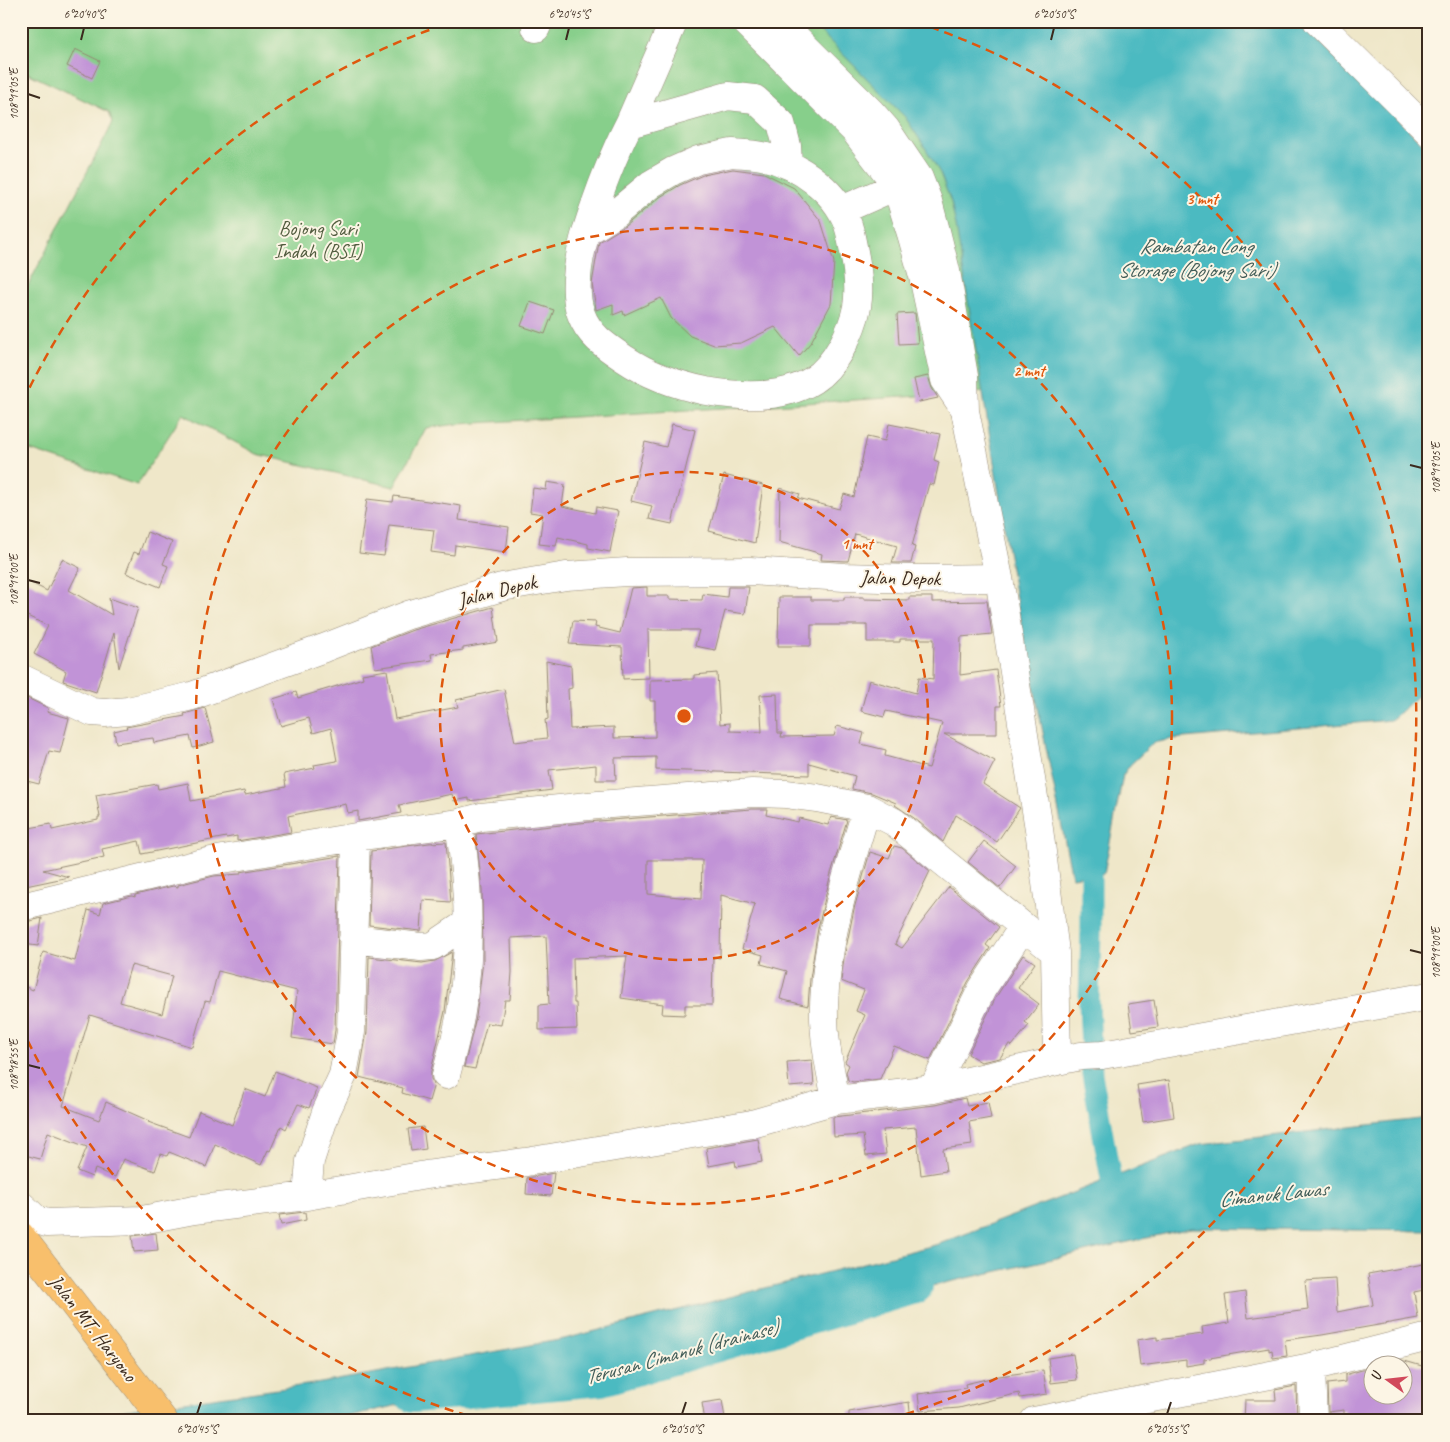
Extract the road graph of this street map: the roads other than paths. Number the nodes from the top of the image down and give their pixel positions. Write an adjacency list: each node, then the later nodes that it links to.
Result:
1 (674, 21): 7 (street)
2 (744, 21): 10 (street)
3 (779, 21): 10 (street)
4 (1317, 21): 8 (street)
5 (1336, 21): 6 (street)
6 (1429, 113)
7 (629, 124): 9 (street); 12 (street)
8 (1429, 132)
9 (788, 164): 11 (street); 12 (street)
10 (906, 182): 11 (street); 13 (street)
11 (842, 210): 12 (street)
12 (586, 232)
13 (999, 578): 14 (street, Jalan Depok); 22 (street)
14 (21, 678)
15 (867, 808): 16 (street); 20 (street); 27 (street)
16 (459, 823): 17 (street); 19 (street)
17 (356, 836): 18 (street); 21 (street)
18 (21, 907)
19 (467, 923): 21 (street); 25 (street)
20 (1023, 927): 22 (street); 26 (street)
21 (353, 939): 28 (street)
22 (1055, 952): 24 (street)
23 (1429, 996): 24 (street)
24 (1080, 1057): 26 (street)
25 (446, 1075)
26 (933, 1090): 27 (street)
27 (836, 1100): 28 (street)
28 (307, 1196): 29 (street)
29 (21, 1205)
30 (21, 1236): 33 (main road, Jalan MT. Haryono)
31 (1429, 1337): 32 (street)
32 (1311, 1367): 34 (street); 35 (street)
33 (164, 1421)
34 (1034, 1421)
35 (1313, 1421)

